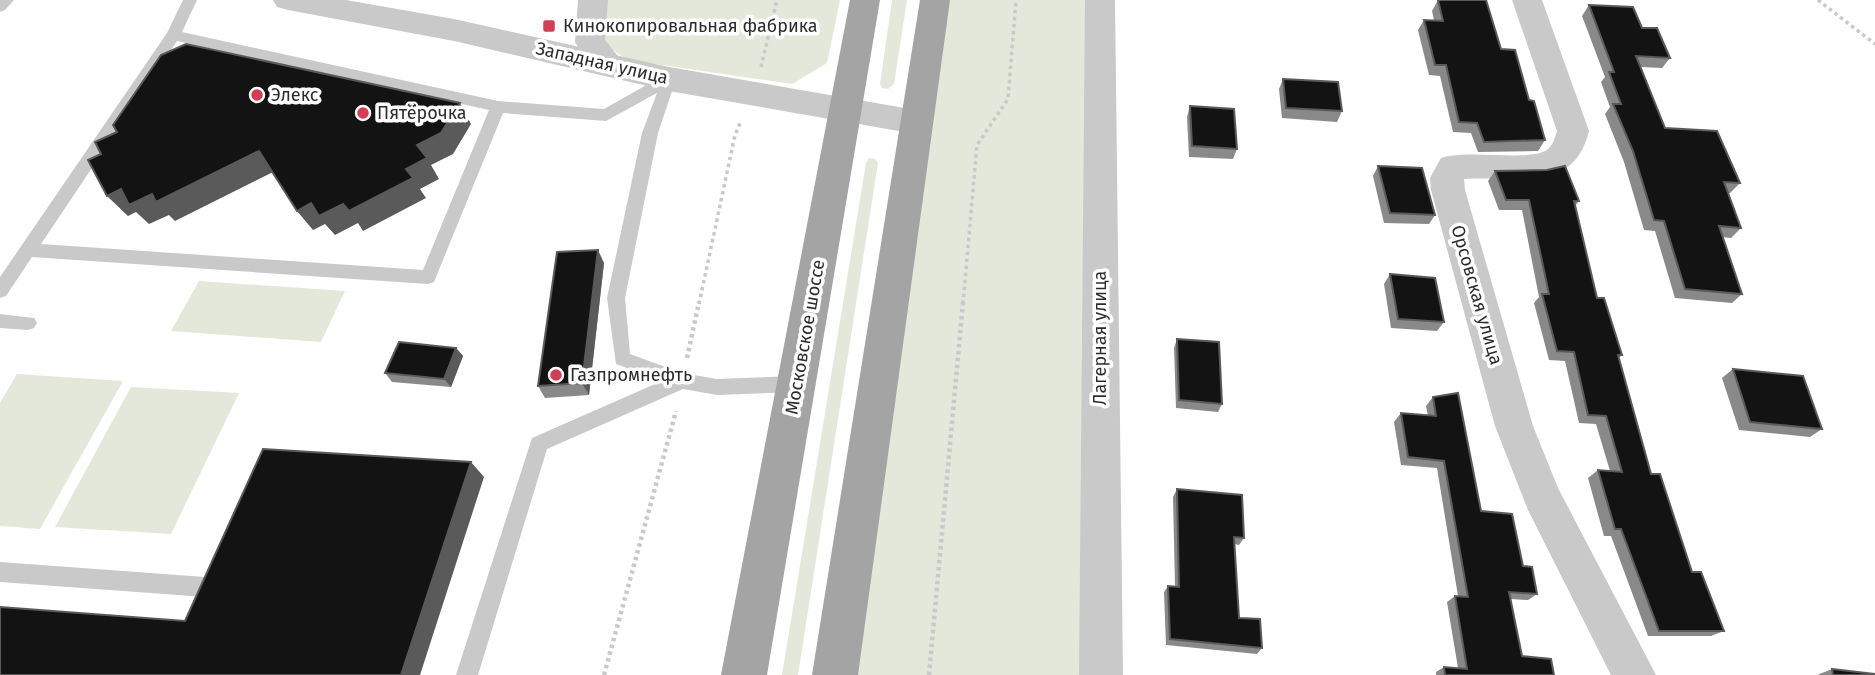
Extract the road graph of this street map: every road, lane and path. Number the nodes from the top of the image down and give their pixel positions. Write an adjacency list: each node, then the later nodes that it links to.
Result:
1 (7, 0): 12 (lane)
2 (190, 0): 13 (lane)
3 (288, 0): 15 (street, Западная улица)
4 (593, 0): 15 (street)
5 (777, 0): 17 (path)
6 (865, 0): 19 (main road, Московское шоссе)
7 (935, 0): 20 (main road)
8 (1016, 0): 33 (path)
9 (1100, 0): 34 (street, Лагерная улица)
10 (1527, 0): 35 (street, Орсовская улица)
11 (1818, 0): 14 (path)
12 (0, 7)
13 (173, 35): 18 (lane); 21 (lane)
14 (1875, 44)
15 (610, 65): 16 (street, Западная улица)
16 (669, 79): 17 (street, Западная улица); 18 (lane); 25 (lane)
17 (752, 94): 19 (street, Западная улица); 25 (path)
18 (498, 107): 21 (lane)
19 (845, 109): 20 (street, Западная улица); 26 (main road, Московское шоссе)
20 (916, 122): 32 (main road)
21 (28, 250): 22 (lane)
22 (0, 291)
23 (0, 321): 24 (lane)
24 (28, 323)
25 (682, 381): 26 (lane); 29 (lane); 30 (path)
26 (796, 384): 31 (main road, Московское шоссе)
27 (0, 572): 28 (lane)
28 (205, 587)
29 (467, 675)
30 (604, 675)
31 (744, 675)
32 (835, 675)
33 (929, 675)
34 (1101, 675)
35 (1634, 675)

